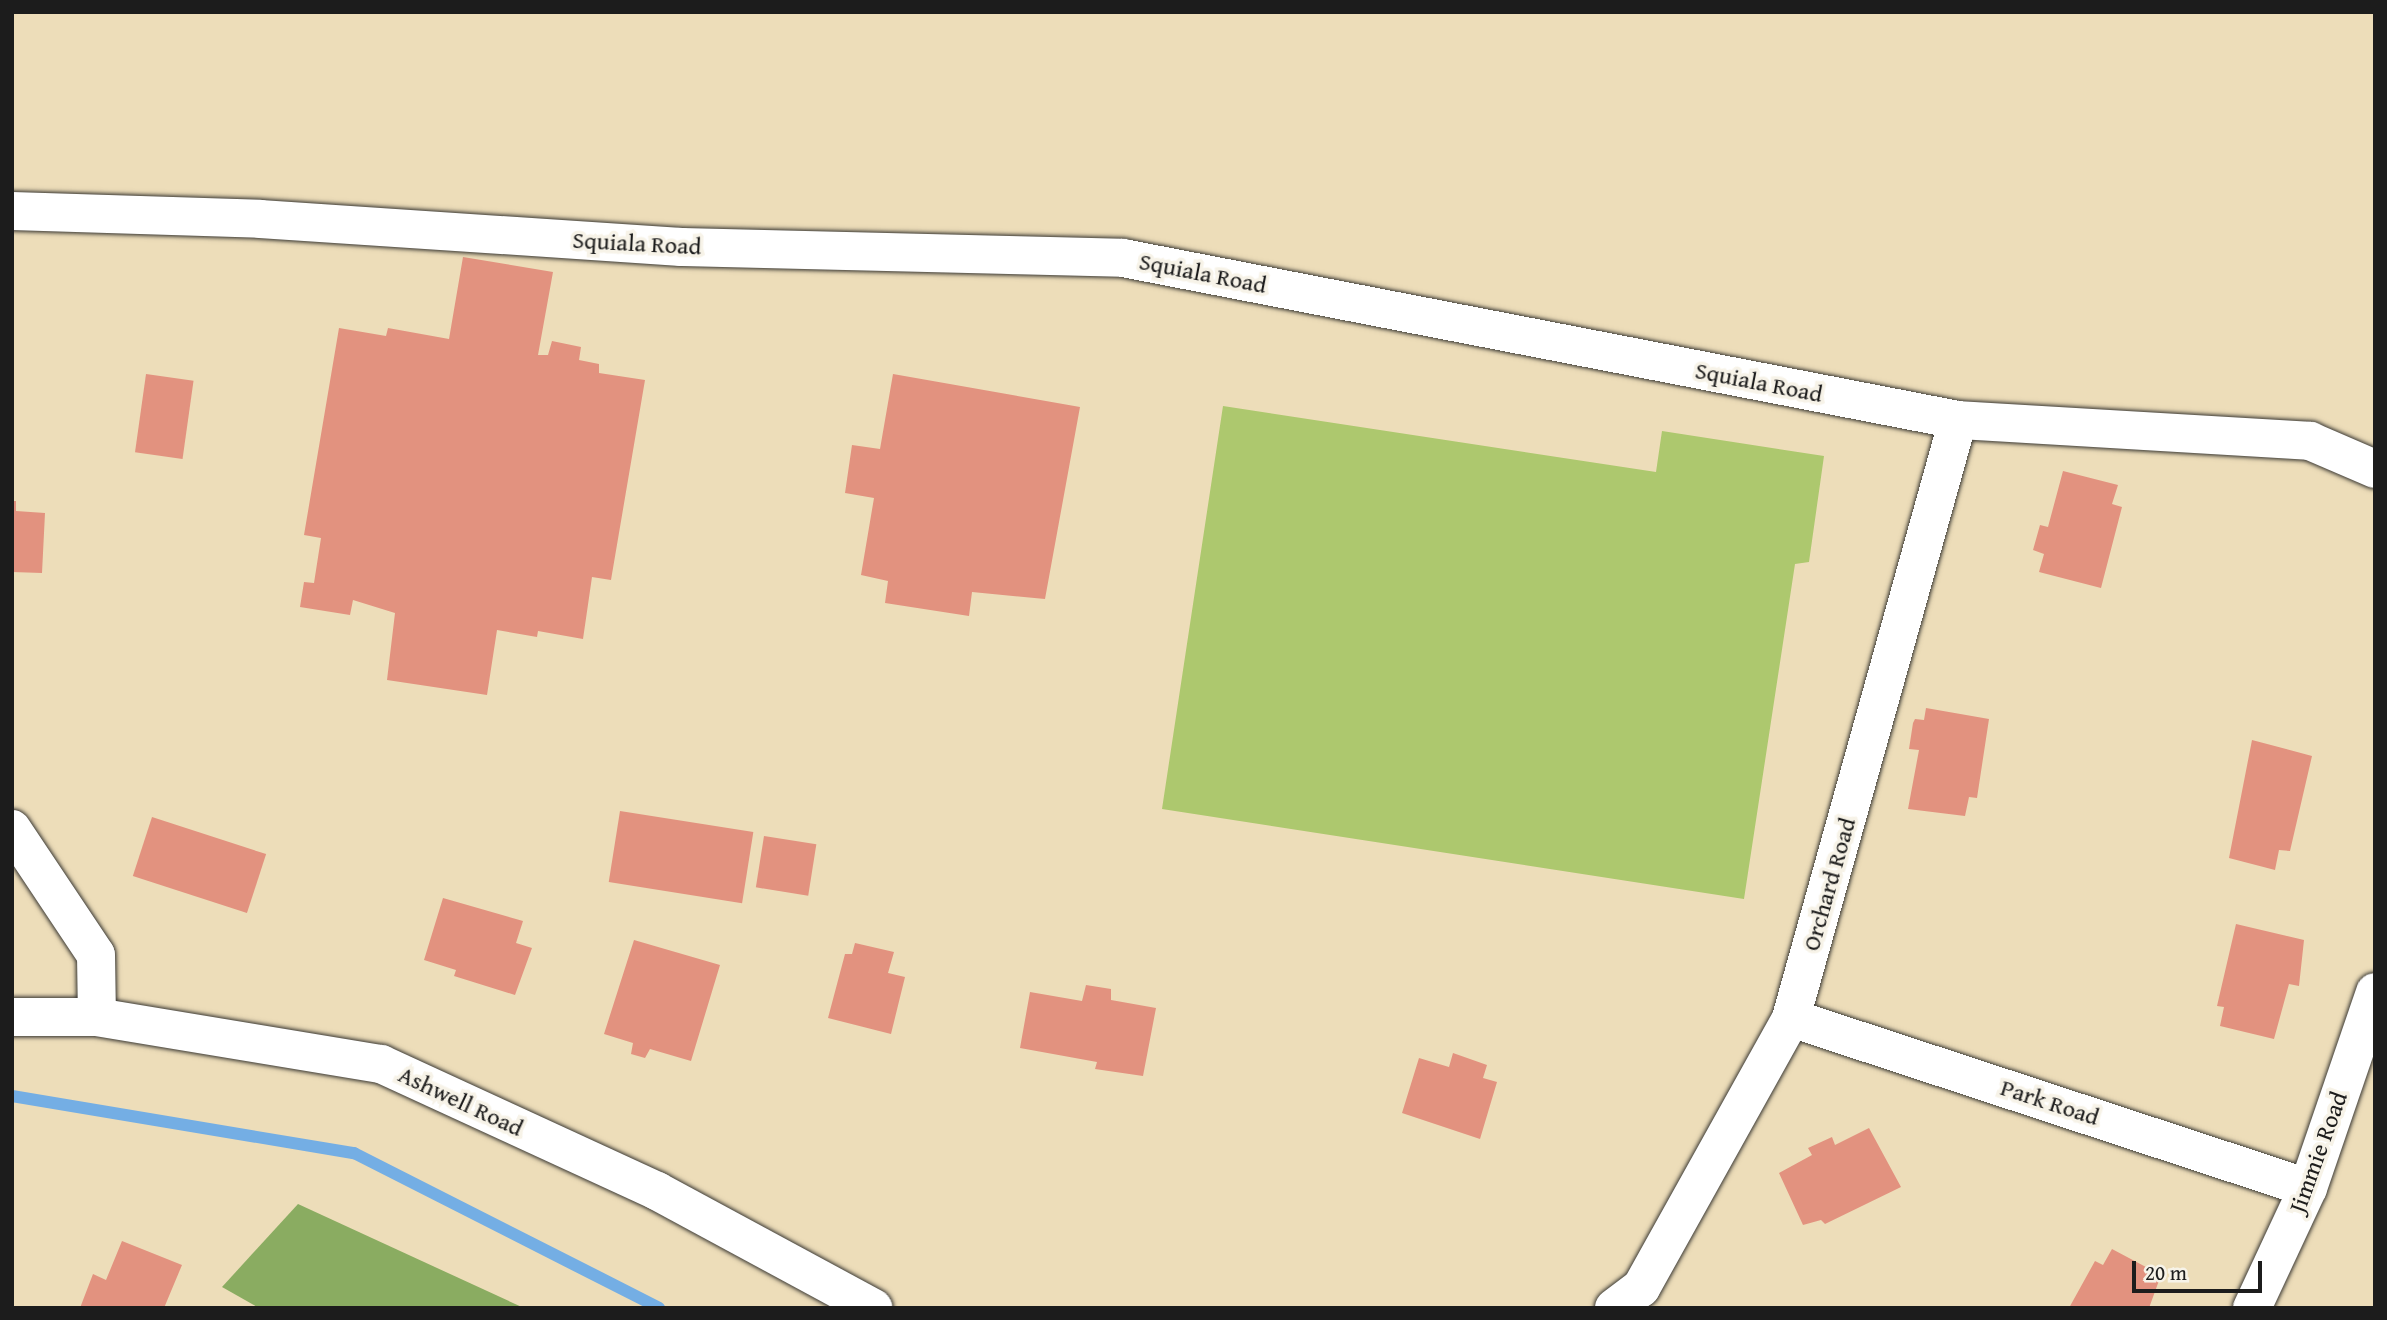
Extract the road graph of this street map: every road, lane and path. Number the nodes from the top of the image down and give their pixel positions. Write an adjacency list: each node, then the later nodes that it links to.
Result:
1 (12, 211): 2 (street, Squiala Road)
2 (1958, 420): 3 (street, Squiala Road); 8 (street, Orchard Road)
3 (2375, 469)
4 (12, 829): 7 (street)
5 (2375, 992): 9 (street, Jimmie Road)
6 (12, 1017): 7 (street, Ashwell Road)
7 (97, 1017): 10 (street, Ashwell Road)
8 (1791, 1018): 9 (street, Park Road); 11 (street, Orchard Road)
9 (2308, 1188): 12 (street, Jimmie Road)
10 (873, 1308)
11 (1614, 1308)
12 (2252, 1308)

